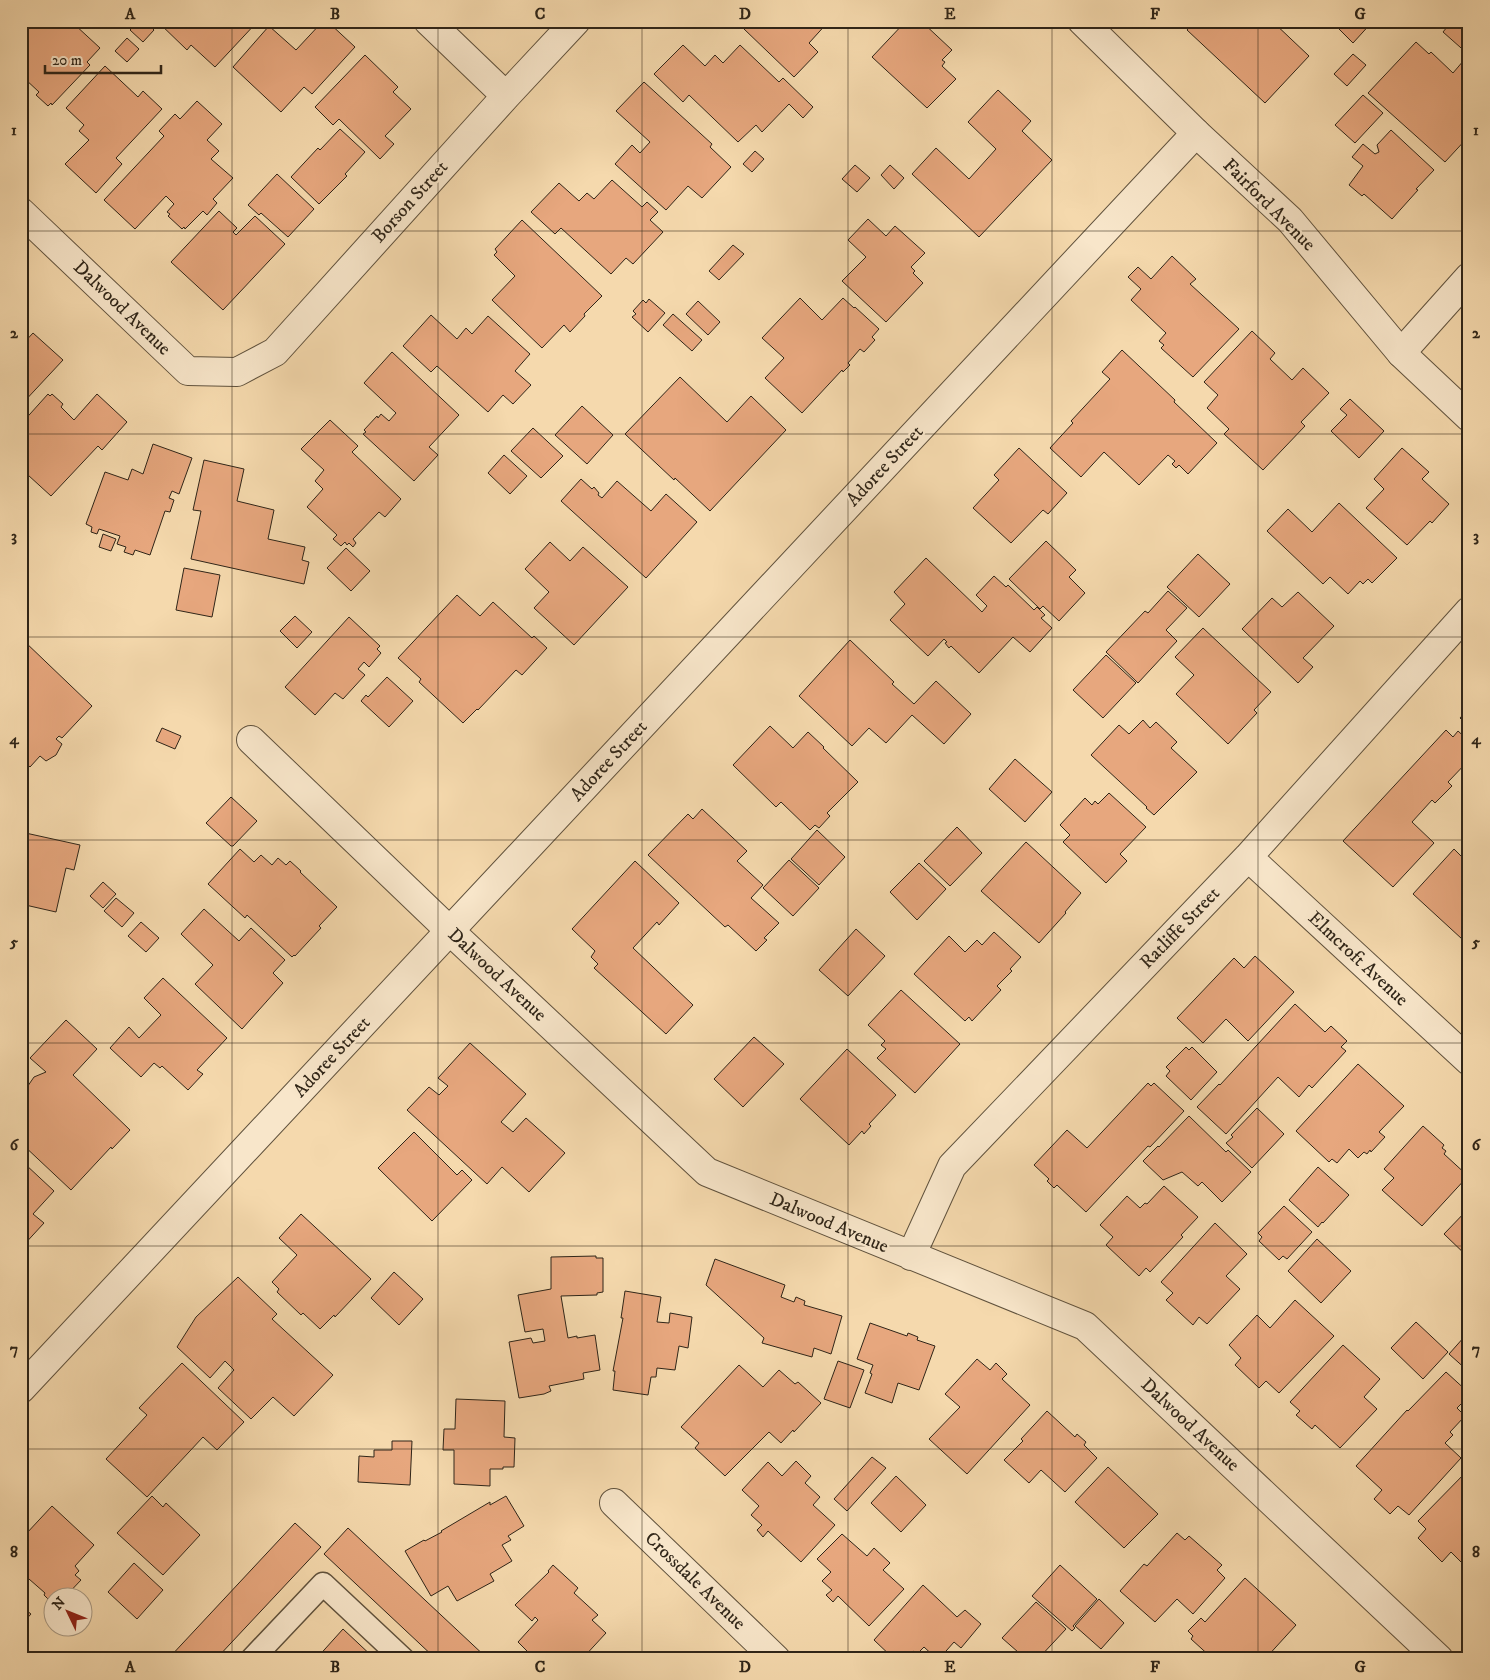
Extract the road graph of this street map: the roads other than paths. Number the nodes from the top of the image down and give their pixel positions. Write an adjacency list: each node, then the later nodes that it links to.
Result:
1 (428, 21): 4 (street)
2 (576, 21): 4 (street, Borson Street)
3 (1090, 24): 5 (street, Fairford Avenue)
4 (506, 96): 9 (street, Borson Street)
5 (1196, 133): 8 (street, Fairford Avenue); 14 (street, Adoree Street)
6 (21, 212): 9 (street, Dalwood Avenue)
7 (1469, 277): 8 (street)
8 (1401, 353): 10 (street, Fairford Avenue)
9 (237, 372)
10 (1469, 417)
11 (1469, 612): 13 (street, Ratliffe Street)
12 (251, 740): 14 (street, Dalwood Avenue)
13 (1248, 857): 15 (street, Elmcroft Avenue); 16 (street, Ratliffe Street)
14 (450, 931): 16 (street, Dalwood Avenue); 17 (street, Adoree Street)
15 (1469, 1061)
16 (910, 1256): 22 (street, Dalwood Avenue)
17 (21, 1389)
18 (614, 1503): 21 (street, Crossdale Avenue)
19 (252, 1659): 20 (lane)
20 (403, 1659)
21 (776, 1659)
22 (1439, 1659)

